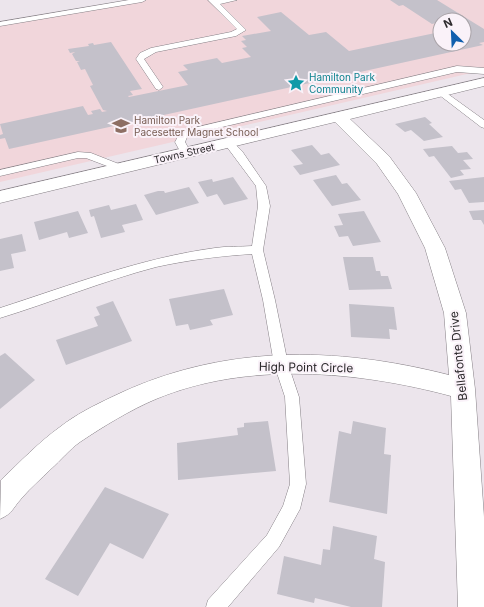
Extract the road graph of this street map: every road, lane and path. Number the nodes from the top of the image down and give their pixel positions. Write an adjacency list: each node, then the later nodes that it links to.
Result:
1 (119, 0): 5 (lane)
2 (142, 0): 6 (lane)
3 (233, 0): 4 (lane)
4 (213, 2): 9 (lane)
5 (0, 19)
6 (0, 24)
7 (484, 71): 14 (lane)
8 (484, 82): 10 (street, Towns Street)
9 (159, 87)
10 (441, 92): 11 (street, Towns Street); 12 (lane)
11 (339, 117): 13 (street, Towns Street); 21 (street, Bellafonte Drive)
12 (484, 124)
13 (229, 143): 14 (street, Towns Street); 18 (lane)
14 (186, 153): 15 (street, Towns Street)
15 (120, 168): 16 (lane); 17 (street, Towns Street)
16 (0, 173)
17 (0, 197)
18 (257, 250): 19 (lane); 20 (lane)
19 (0, 313)
20 (281, 364): 21 (street, High Point Circle); 22 (street, High Point Circle); 23 (lane)
21 (463, 389): 24 (street, Bellafonte Drive)
22 (0, 505)
23 (215, 607)
24 (474, 607)

